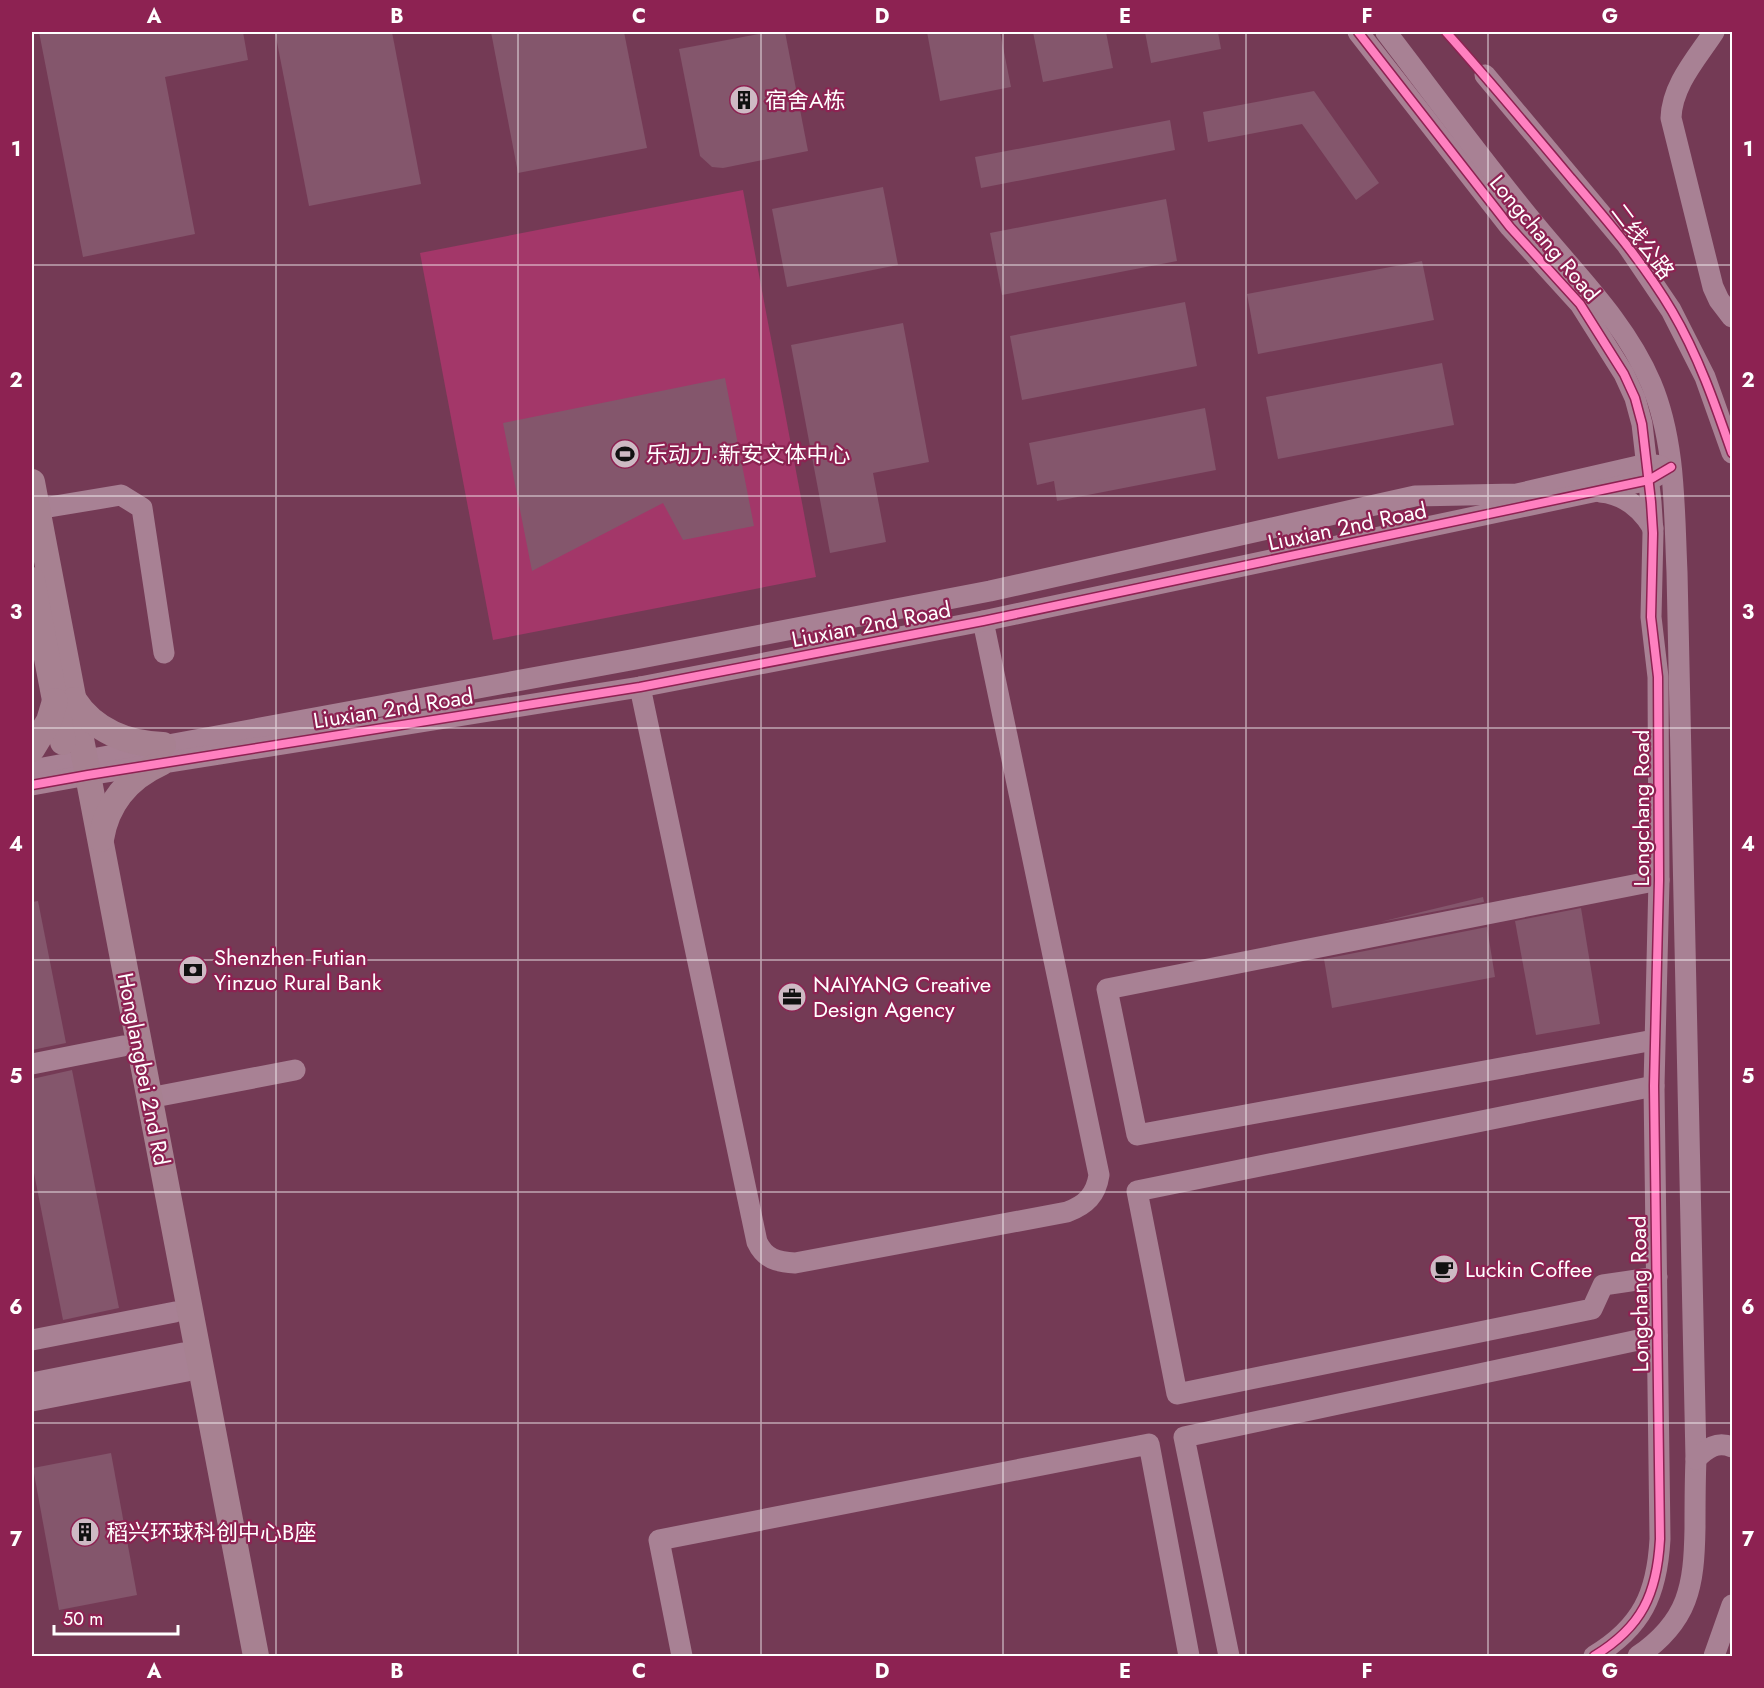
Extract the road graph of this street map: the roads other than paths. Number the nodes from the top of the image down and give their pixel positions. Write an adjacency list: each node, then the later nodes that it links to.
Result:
1 (1358, 32): 10 (street, Longchang Road)
2 (1386, 32): 5 (street, Longchang Road)
3 (1399, 32): 5 (street)
4 (1714, 32): 7 (street)
5 (1414, 69): 9 (street, Longchang Road)
6 (1485, 75): 8 (street, 二线公路)
7 (1732, 317)
8 (1732, 453)
9 (1671, 467): 10 (street, Liuxian 2nd Road); 43 (street, Longchang Road)
10 (1648, 472): 12 (street, Liuxian 2nd Road); 13 (street, Liuxian 2nd Road); 16 (street, Longchang Road)
11 (32, 482): 14 (main road, Honglangbei 2nd Rd)
12 (1594, 492): 15 (street, Liuxian 2nd Road); 16 (street)
13 (1427, 496): 15 (street); 23 (street, Liuxian 2nd Road)
14 (37, 509): 19 (street); 21 (main road, Honglangbei 2nd Rd)
15 (1430, 526): 18 (street, Liuxian 2nd Road)
16 (1653, 528): 28 (street, Longchang Road)
17 (32, 580): 21 (main road, Honglangbei 2nd Rd)
18 (983, 621): 20 (street, Liuxian 2nd Road); 20 (street)
19 (164, 653)
20 (640, 687): 23 (street, Liuxian 2nd Road)
21 (64, 699): 22 (main road); 23 (main road); 24 (main road, Honglangbei 2nd Rd)
22 (32, 748)
23 (162, 754): 24 (street, Liuxian 2nd Road); 27 (main road)
24 (78, 769): 25 (street); 26 (street); 27 (main road, Honglangbei 2nd Rd); 30 (main road, Honglangbei 2nd Rd)
25 (32, 770)
26 (32, 785)
27 (100, 842): 34 (main road, Honglangbei 2nd Rd)
28 (1659, 880): 29 (street, Longchang Road); 29 (street)
29 (1654, 1040): 33 (street, Longchang Road)
30 (123, 1046): 31 (street); 36 (main road, Honglangbei 2nd Rd)
31 (32, 1064)
32 (296, 1070): 34 (street)
33 (1654, 1086): 35 (street, Longchang Road); 35 (street)
34 (149, 1098): 39 (main road, Honglangbei 2nd Rd)
35 (1657, 1277): 37 (street, Longchang Road)
36 (175, 1312): 38 (street); 39 (main road, Honglangbei 2nd Rd)
37 (1657, 1336): 49 (street); 50 (street, Longchang Road)
38 (32, 1340)
39 (190, 1361): 40 (street); 41 (street); 45 (main road, Honglangbei 2nd Rd); 46 (main road, Honglangbei 2nd Rd)
40 (32, 1383)
41 (32, 1401)
42 (1732, 1447): 43 (street)
43 (1696, 1459): 51 (street, Longchang Road)
44 (1732, 1605): 52 (street)
45 (243, 1656)
46 (256, 1656)
47 (682, 1656): 48 (street)
48 (1189, 1656)
49 (1229, 1656)
50 (1594, 1656)
51 (1638, 1656)
52 (1714, 1656)

